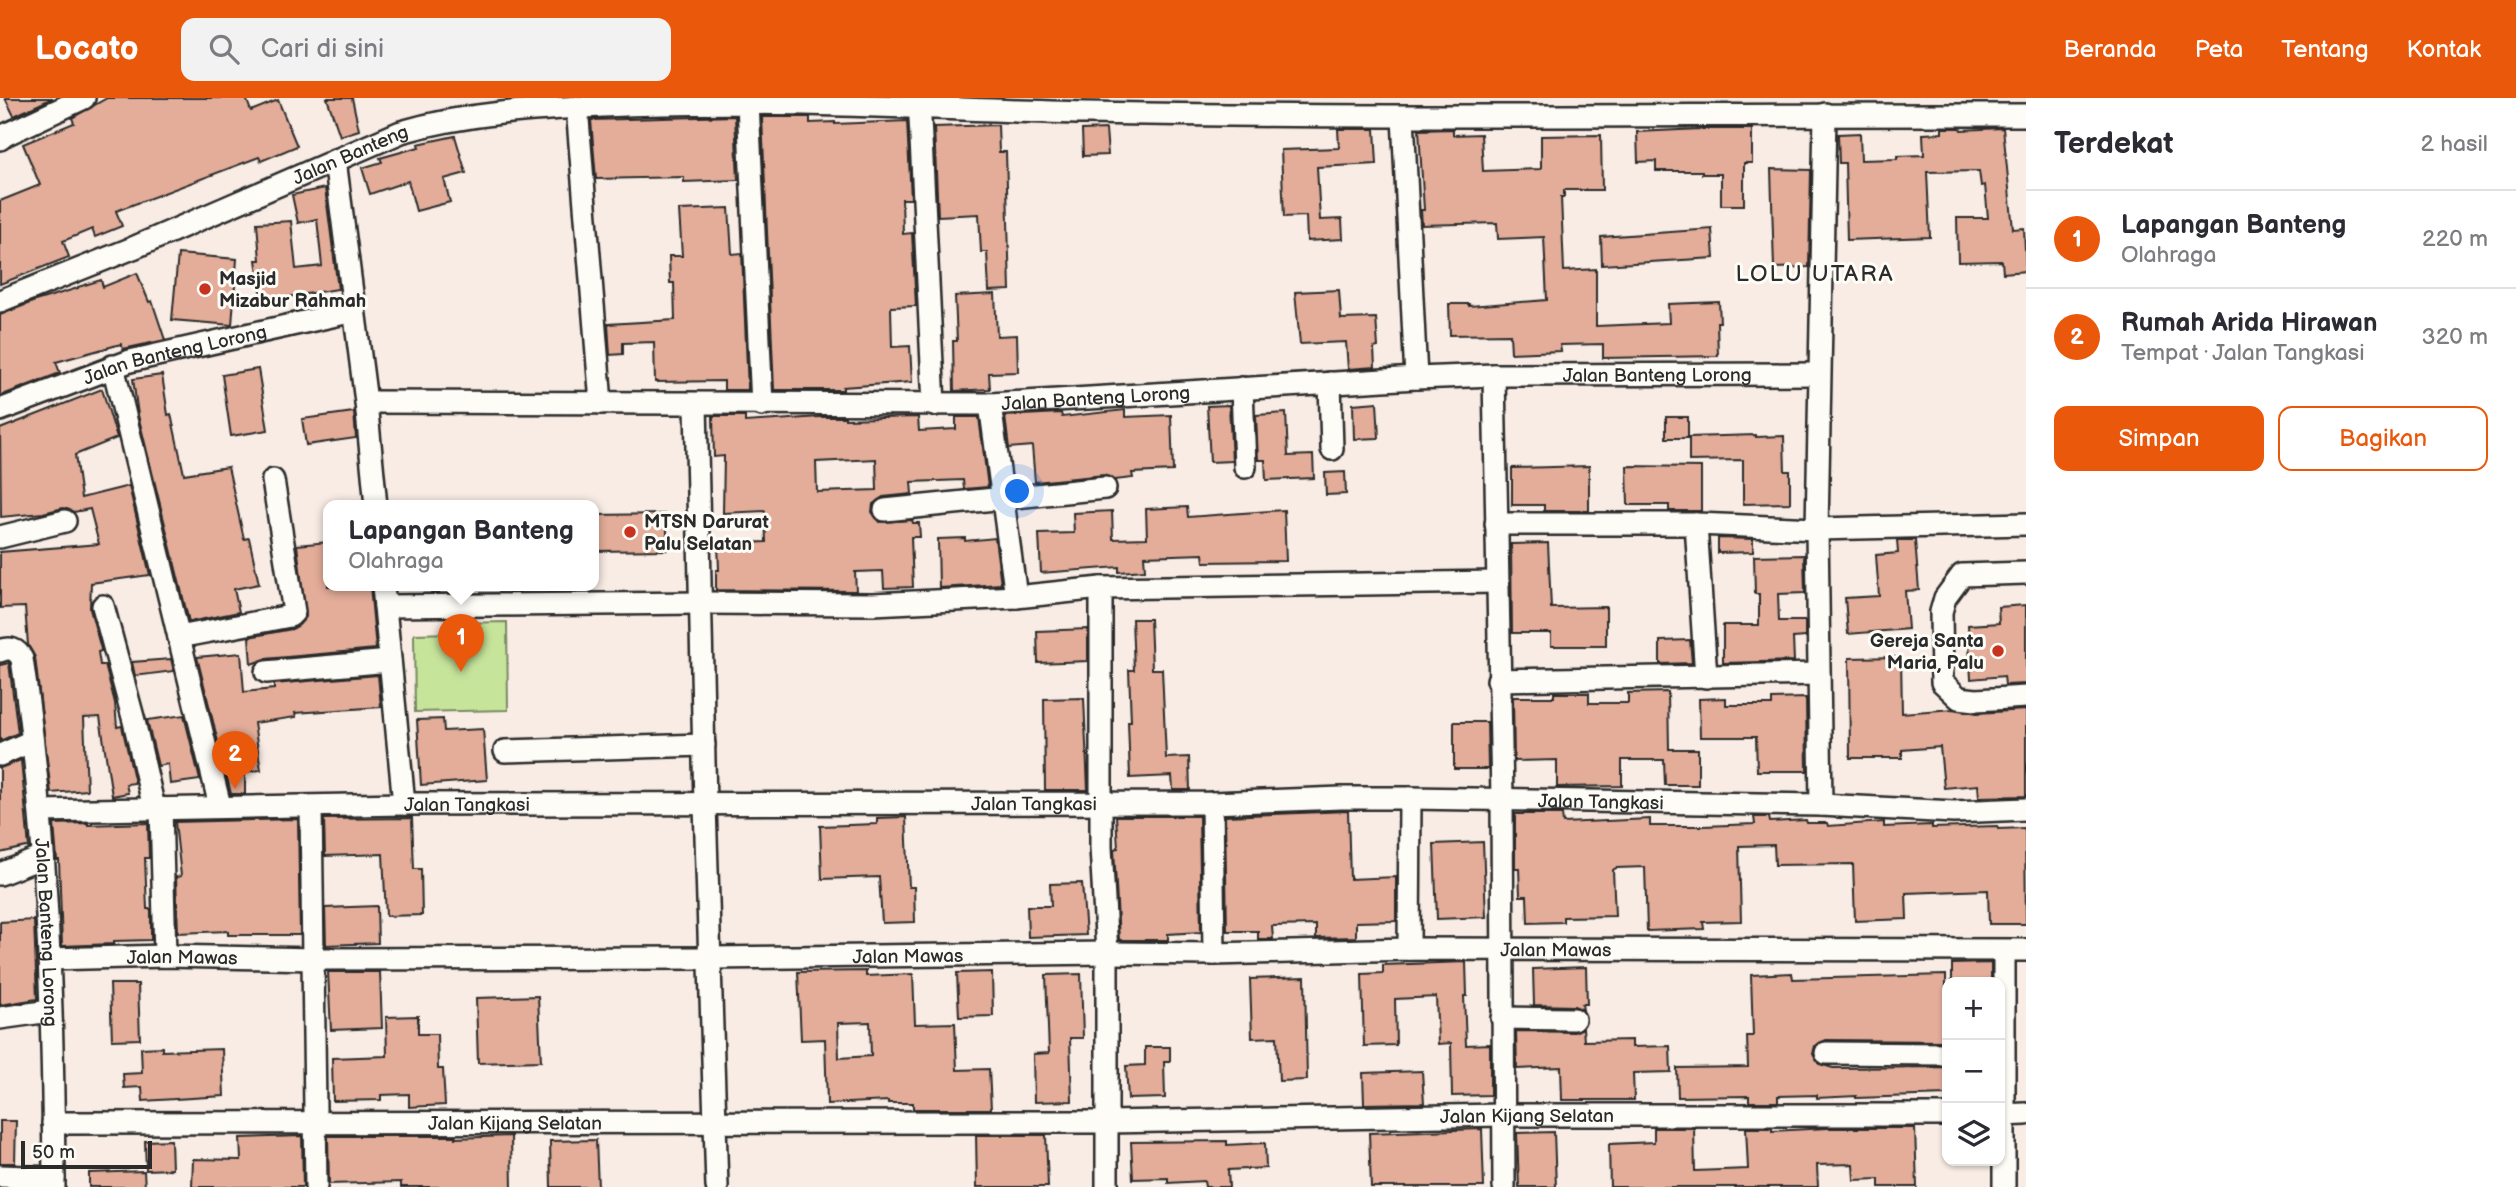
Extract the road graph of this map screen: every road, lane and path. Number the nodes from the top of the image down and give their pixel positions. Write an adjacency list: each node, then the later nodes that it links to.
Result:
1 (84, 98): 13 (street)
2 (740, 101): 3 (street, Jalan Banteng); 4 (street, Jalan Banteng); 27 (street)
3 (603, 102): 6 (street, Jalan Banteng)
4 (919, 103): 5 (street, Jalan Banteng); 28 (street)
5 (1069, 105): 12 (street, Jalan Banteng)
6 (577, 107): 14 (street, Jalan Banteng); 24 (street)
7 (1544, 107): 9 (street, Jalan Banteng); 10 (street, Jalan Banteng)
8 (1880, 107): 10 (street, Jalan Banteng); 11 (street, Jalan Banteng)
9 (1462, 108): 12 (street, Jalan Banteng)
10 (1825, 114): 18 (street)
11 (2026, 116)
12 (1403, 117): 20 (street)
13 (2, 133)
14 (335, 160): 15 (street, Jalan Banteng); 16 (street)
15 (0, 301)
16 (354, 311): 17 (street, Jalan Banteng Lorong); 23 (street)
17 (113, 366): 29 (street, Jalan Banteng Lorong); 50 (street)
18 (1819, 374): 19 (street, Jalan Banteng Lorong); 41 (street)
19 (1494, 375): 20 (street, Jalan Banteng Lorong); 38 (street)
20 (1416, 378): 21 (street, Jalan Banteng Lorong)
21 (1330, 383): 22 (street, Jalan Banteng Lorong); 30 (street)
22 (1242, 388): 26 (street, Jalan Banteng Lorong); 31 (street)
23 (366, 402): 24 (street, Jalan Banteng Lorong); 35 (street)
24 (601, 403): 25 (street, Jalan Banteng Lorong)
25 (696, 404): 27 (street, Jalan Banteng Lorong); 48 (street)
26 (990, 404): 28 (street, Jalan Banteng Lorong); 34 (street)
27 (762, 405): 28 (street, Jalan Banteng Lorong)
28 (934, 405)
29 (0, 410)
30 (1332, 449)
31 (1245, 467)
32 (273, 480): 50 (street)
33 (1105, 488): 34 (street)
34 (1002, 497): 36 (street); 47 (street)
35 (375, 500)
36 (885, 510)
37 (65, 521): 42 (street)
38 (1496, 524): 39 (street); 44 (street)
39 (1696, 524): 41 (street); 55 (street)
40 (2026, 524): 41 (street)
41 (1817, 528): 54 (street)
42 (0, 537)
43 (2026, 573): 57 (street)
44 (1498, 582): 45 (street); 56 (street)
45 (1101, 588): 47 (street); 64 (street)
46 (384, 596): 48 (street); 52 (street)
47 (1016, 597): 48 (street)
48 (701, 603): 59 (street)
49 (103, 606): 71 (street)
50 (179, 637): 69 (street)
51 (0, 651): 58 (street, Jalan Banteng Lorong)
52 (390, 661): 53 (street); 66 (street)
53 (266, 672)
54 (1819, 674): 55 (street); 68 (street)
55 (1706, 677): 56 (street)
56 (1498, 680): 63 (street)
57 (2026, 697)
58 (33, 741): 61 (street); 73 (street, Jalan Banteng Lorong)
59 (704, 745): 60 (street); 67 (street)
60 (505, 751)
61 (0, 755)
62 (1410, 798): 63 (street, Jalan Tangkasi); 65 (street, Jalan Tangkasi); 76 (street)
63 (1502, 799): 68 (street, Jalan Tangkasi); 77 (street)
64 (1102, 803): 65 (street, Jalan Tangkasi); 67 (street, Jalan Tangkasi); 80 (street)
65 (1212, 803): 81 (street)
66 (404, 804): 67 (street, Jalan Tangkasi); 70 (street, Jalan Tangkasi)
67 (705, 804): 83 (street)
68 (1821, 805): 72 (street, Jalan Tangkasi)
69 (220, 806): 70 (street, Jalan Tangkasi); 71 (street, Jalan Tangkasi)
70 (311, 807): 85 (street)
71 (158, 808): 73 (street, Jalan Tangkasi); 82 (street)
72 (2026, 809)
73 (40, 811): 74 (street, Jalan Banteng Lorong)
74 (43, 857): 75 (street); 84 (street, Jalan Banteng Lorong)
75 (0, 874)
76 (1409, 949): 77 (street, Jalan Mawas); 81 (street, Jalan Mawas)
77 (1501, 950): 79 (street, Jalan Mawas); 87 (street)
78 (2026, 950): 79 (street, Jalan Mawas)
79 (2004, 951): 90 (street)
80 (1107, 953): 81 (street, Jalan Mawas); 83 (street, Jalan Mawas); 98 (street)
81 (1214, 954)
82 (165, 956): 84 (street, Jalan Mawas); 85 (street, Jalan Mawas)
83 (710, 958): 85 (street, Jalan Mawas); 97 (street)
84 (49, 959): 86 (street, Jalan Banteng Lorong)
85 (314, 959): 100 (street)
86 (50, 1011): 88 (street); 99 (street, Jalan Banteng Lorong)
87 (1502, 1017): 89 (street); 94 (street)
88 (0, 1018)
89 (1574, 1019)
90 (2002, 1040)
91 (1826, 1053): 92 (street)
92 (1942, 1054)
93 (2026, 1114): 96 (street)
94 (1503, 1115): 95 (street, Jalan Kijang Selatan); 98 (street, Jalan Kijang Selatan); 107 (street)
95 (1942, 1115)
96 (2005, 1115)
97 (716, 1121): 98 (street, Jalan Kijang Selatan); 100 (street, Jalan Kijang Selatan); 105 (street)
98 (1106, 1122): 106 (street)
99 (52, 1123): 100 (street, Jalan Kijang Selatan); 103 (street)
100 (315, 1124): 104 (street)
101 (2003, 1166): 108 (street)
102 (0, 1176): 103 (street)
103 (54, 1183)
104 (316, 1187)
105 (716, 1187)
106 (1107, 1187)
107 (1504, 1187)
108 (2004, 1187)

